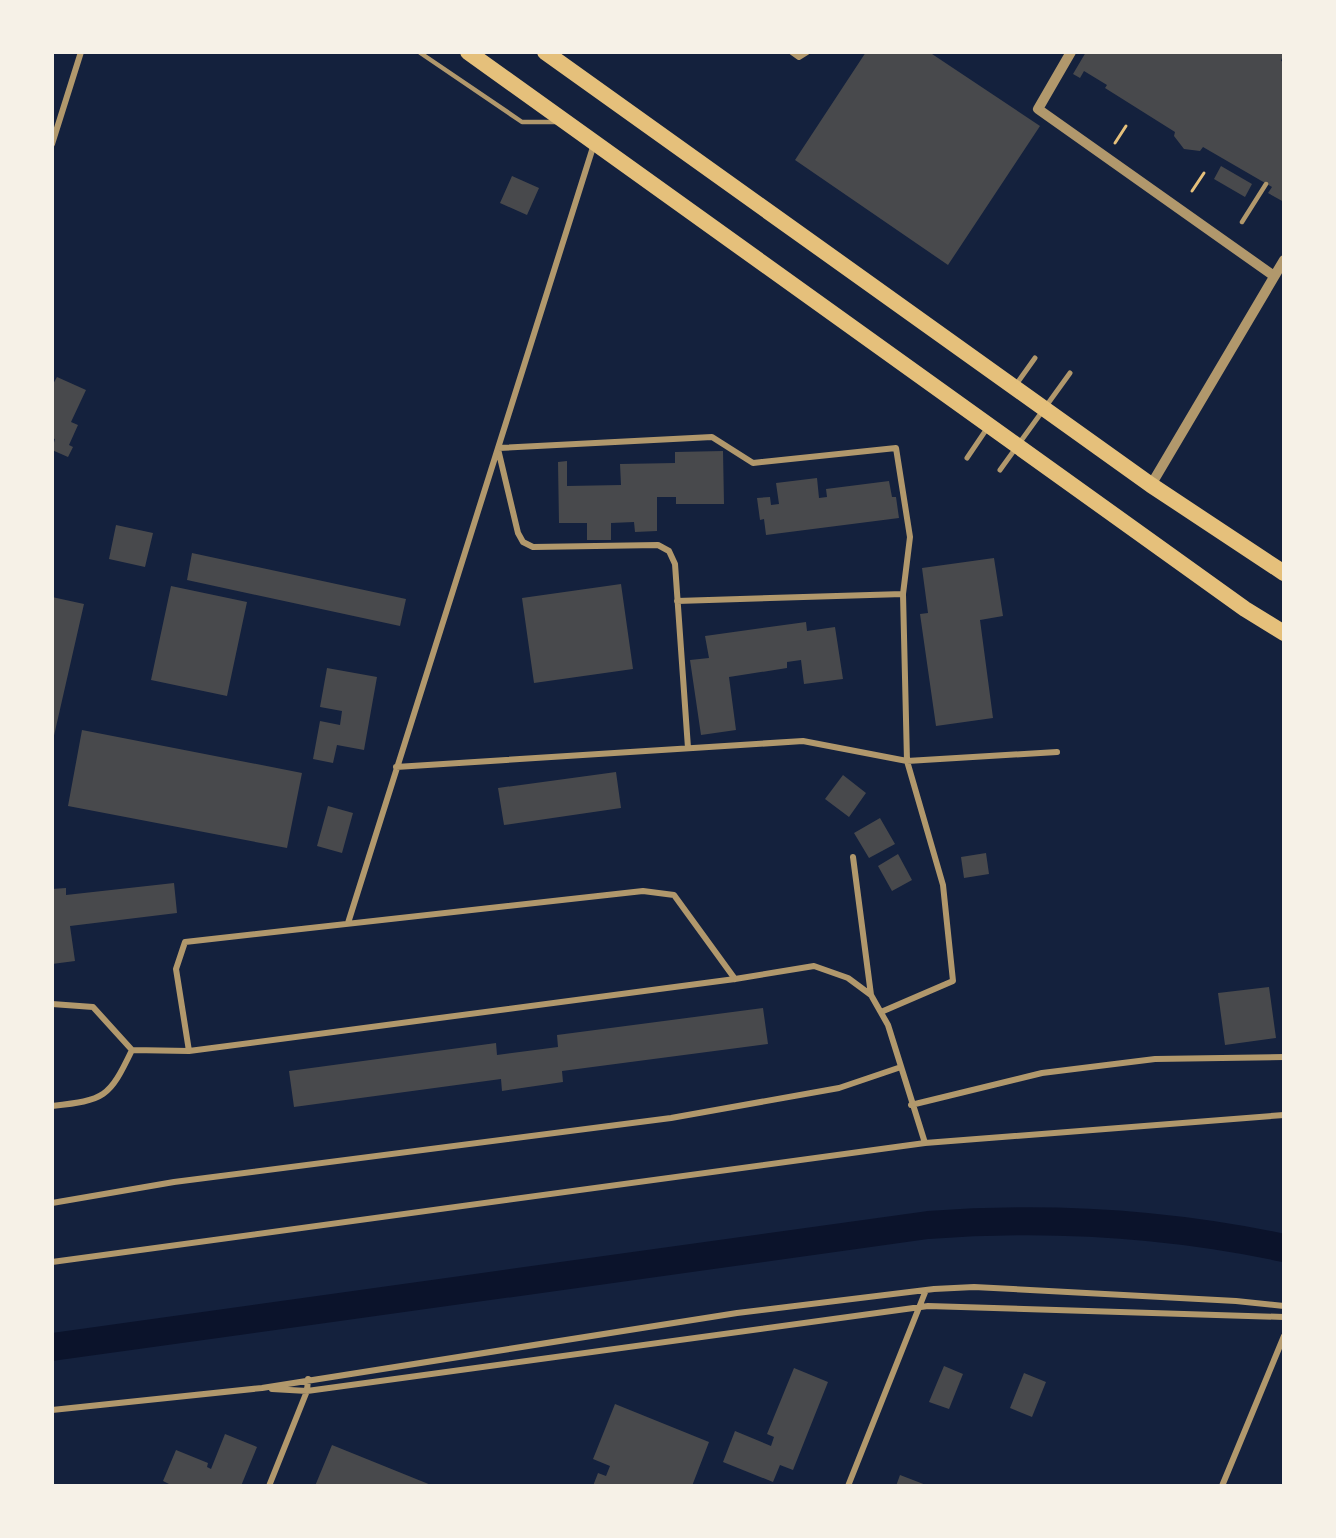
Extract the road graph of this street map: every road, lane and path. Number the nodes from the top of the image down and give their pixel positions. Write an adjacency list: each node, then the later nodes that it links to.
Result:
1 (81, 52): 12 (street)
2 (419, 52): 8 (lane)
3 (468, 52): 8 (highway)
4 (545, 52): 21 (highway)
5 (792, 52): 6 (street)
6 (807, 52)
7 (1071, 52): 18 (street)
8 (565, 122): 10 (highway)
9 (1126, 126): 11 (path)
10 (594, 143): 22 (highway); 23 (street)
11 (1115, 143)
12 (52, 144)
13 (1204, 173): 15 (path)
14 (1266, 184): 16 (lane)
15 (1192, 191)
16 (1242, 222)
17 (1284, 260): 18 (street)
18 (1274, 276): 26 (street)
19 (1035, 358): 21 (street)
20 (1070, 373): 25 (street)
21 (1015, 387): 26 (highway)
22 (989, 426): 24 (street); 30 (highway)
23 (498, 448): 28 (street); 29 (street); 34 (street)
24 (967, 458)
25 (1000, 470)
26 (1151, 485): 27 (highway)
27 (1284, 573)
28 (903, 594): 29 (street); 33 (street)
29 (677, 601): 31 (street)
30 (1284, 633)
31 (688, 748): 33 (street); 34 (street)
32 (1057, 752): 33 (street)
33 (907, 761): 40 (street)
34 (396, 767): 36 (street)
35 (853, 857): 38 (street)
36 (348, 923): 37 (street); 42 (street)
37 (735, 979): 38 (street); 42 (street)
38 (871, 995): 40 (street)
39 (52, 1004): 41 (street)
40 (881, 1012): 44 (street)
41 (132, 1050): 42 (street); 46 (street)
42 (189, 1051)
43 (1284, 1057): 45 (street)
44 (902, 1067): 45 (street); 49 (street)
45 (911, 1105): 48 (street)
46 (52, 1106)
47 (1284, 1114): 48 (street)
48 (925, 1143): 50 (street)
49 (52, 1203)
50 (52, 1262)
51 (926, 1290): 52 (street); 53 (street); 56 (street)
52 (1284, 1306)
53 (919, 1307): 54 (street); 58 (street); 61 (street)
54 (1284, 1317)
55 (1284, 1336): 62 (street)
56 (308, 1379): 57 (street); 58 (street)
57 (262, 1388): 58 (street); 59 (street)
58 (307, 1391): 60 (street)
59 (52, 1410)
60 (269, 1485)
61 (848, 1485)
62 (1222, 1485)

